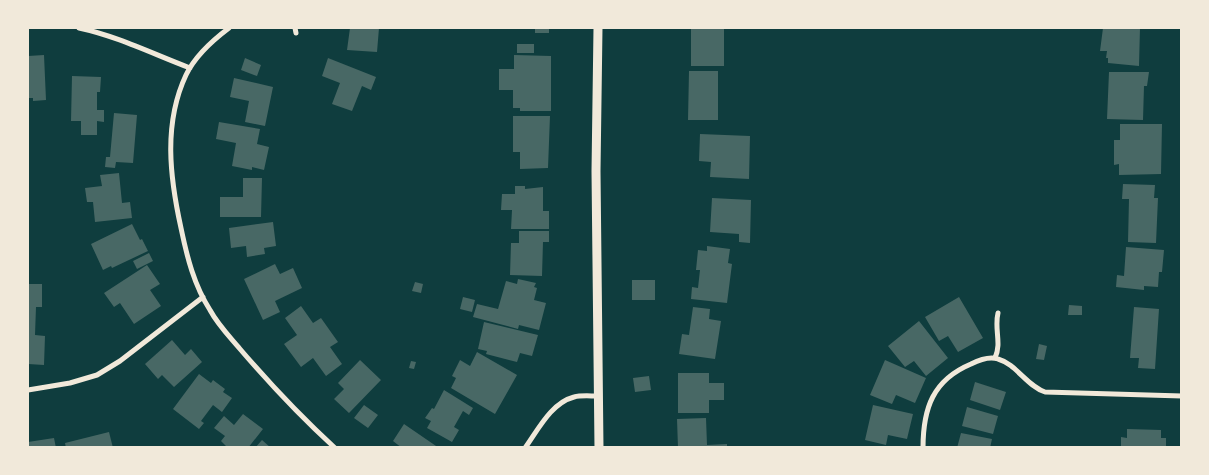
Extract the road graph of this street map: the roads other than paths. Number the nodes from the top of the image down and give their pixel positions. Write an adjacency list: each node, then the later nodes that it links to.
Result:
1 (79, 28): 4 (street)
2 (229, 28): 4 (street)
3 (598, 28): 9 (street)
4 (190, 68): 5 (street)
5 (203, 297): 8 (street); 11 (street)
6 (998, 312): 7 (street)
7 (995, 358): 10 (street); 14 (street)
8 (28, 390)
9 (597, 396): 12 (street); 13 (street)
10 (1182, 396)
11 (335, 448)
12 (525, 448)
13 (599, 448)
14 (923, 448)

